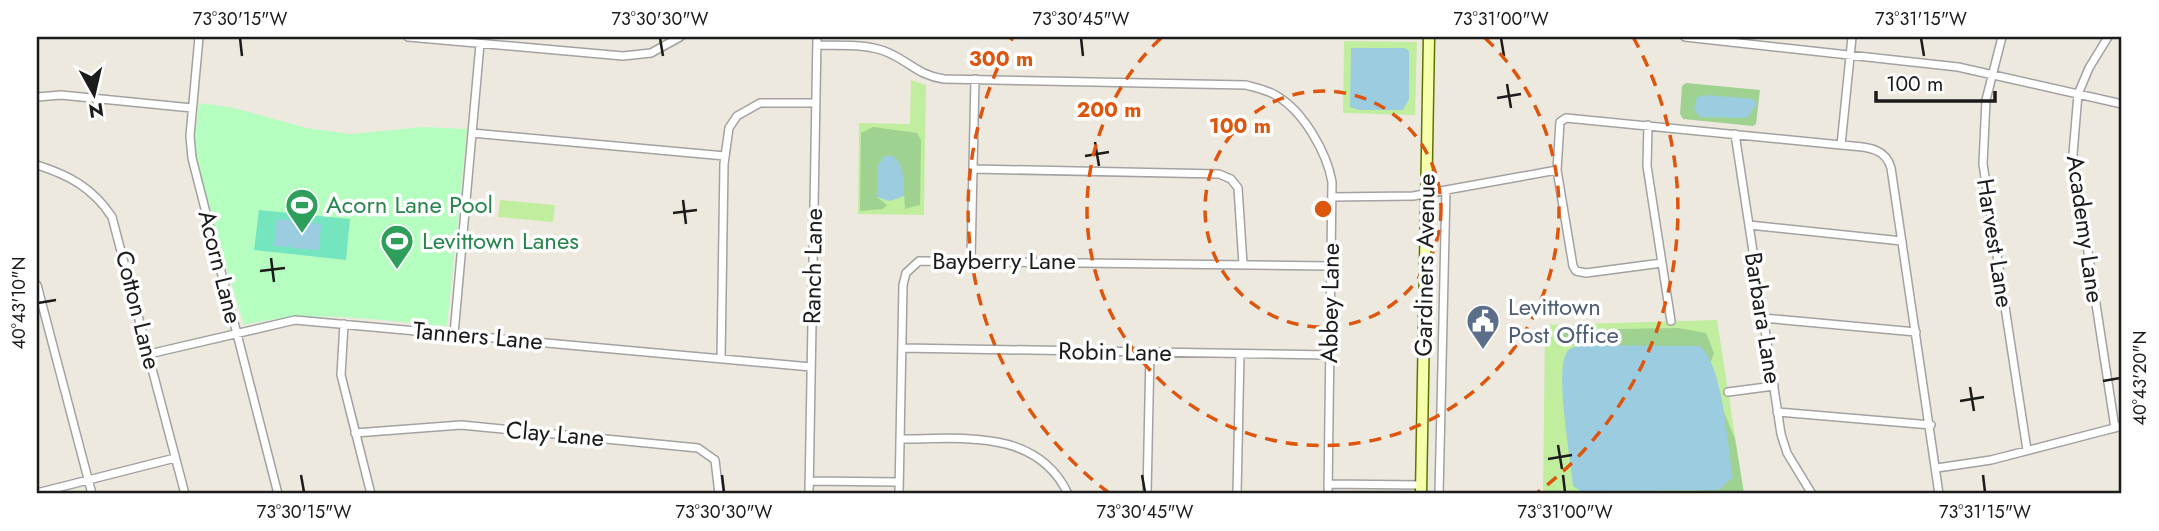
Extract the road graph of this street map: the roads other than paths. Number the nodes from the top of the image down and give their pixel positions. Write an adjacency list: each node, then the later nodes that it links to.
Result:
1 (199, 37): 18 (street, Acorn Lane)
2 (408, 37): 10 (street)
3 (680, 37): 10 (street)
4 (1429, 37): 28 (main road, Gardiners Avenue)
5 (1685, 37): 11 (street)
6 (1852, 37): 11 (street)
7 (2002, 37): 12 (street, Harvest Lane)
8 (2108, 37): 14 (street, Academy Lane)
9 (817, 41): 13 (street, Abbey Lane); 16 (street, Ranch Lane)
10 (480, 44): 20 (street)
11 (1850, 55): 12 (street); 22 (street)
12 (1992, 74): 14 (street); 57 (street, Harvest Lane)
13 (975, 79): 25 (street); 29 (street, Abbey Lane)
14 (2078, 94): 17 (street); 54 (street, Academy Lane)
15 (37, 97): 18 (street)
16 (816, 103): 23 (street); 49 (street, Ranch Lane)
17 (2122, 104)
18 (192, 108): 40 (street, Acorn Lane)
19 (1648, 125): 21 (street); 26 (street); 33 (street)
20 (472, 134): 23 (street); 42 (street)
21 (1735, 134): 22 (street); 30 (street, Barbara Lane)
22 (1841, 145): 31 (street)
23 (725, 156): 48 (street)
24 (37, 165): 45 (street, Cotton Lane)
25 (973, 169): 32 (street); 34 (street)
26 (1557, 170): 27 (street); 33 (street)
27 (1446, 190): 28 (street); 77 (street, Gardiners Avenue)
28 (1426, 193): 29 (street); 64 (main road, Gardiners Avenue)
29 (1332, 197): 35 (street, Abbey Lane)
30 (1749, 225): 31 (street); 37 (street, Barbara Lane)
31 (1902, 241): 41 (street)
32 (971, 259): 34 (street, Bayberry Lane); 43 (street, Bayberry Lane)
33 (1662, 262): 38 (street)
34 (1243, 264): 35 (street, Bayberry Lane)
35 (1329, 266): 47 (street, Abbey Lane)
36 (37, 285): 60 (street)
37 (1763, 318): 41 (street); 50 (street, Barbara Lane)
38 (1671, 321)
39 (344, 324): 40 (street, Tanners Lane); 42 (street, Tanners Lane); 55 (street)
40 (236, 331): 45 (street, Tanners Lane); 68 (street, Acorn Lane)
41 (1916, 332): 53 (street)
42 (454, 334): 48 (street, Tanners Lane)
43 (902, 348): 44 (street, Robin Lane); 56 (street, Bayberry Lane)
44 (1150, 353): 46 (street, Robin Lane); 74 (street)
45 (149, 354): 58 (street, Cotton Lane)
46 (1240, 354): 47 (street, Robin Lane); 75 (street)
47 (1329, 355): 63 (street, Abbey Lane)
48 (721, 359): 49 (street, Tanners Lane)
49 (811, 367): 61 (street, Ranch Lane)
50 (1773, 386): 51 (street); 52 (street, Barbara Lane)
51 (1728, 393)
52 (1777, 412): 53 (street); 78 (street, Barbara Lane)
53 (1931, 425): 59 (street)
54 (2118, 427): 57 (street)
55 (355, 433): 69 (street); 70 (street, Clay Lane)
56 (900, 439): 62 (street, Bayberry Lane); 73 (street)
57 (2027, 450): 59 (street)
58 (176, 458): 60 (street); 67 (street, Cotton Lane)
59 (1937, 468): 79 (street)
60 (88, 480): 65 (street); 66 (street)
61 (809, 481): 62 (street); 71 (street, Ranch Lane)
62 (899, 482): 72 (street, Bayberry Lane)
63 (1328, 484): 64 (street); 76 (street, Abbey Lane)
64 (1421, 490)
65 (37, 493)
66 (92, 494)
67 (185, 494)
68 (278, 494)
69 (371, 494)
70 (719, 494)
71 (809, 494)
72 (899, 494)
73 (1068, 494)
74 (1147, 494)
75 (1237, 494)
76 (1328, 494)
77 (1440, 494)
78 (1812, 494)
79 (1939, 494)

